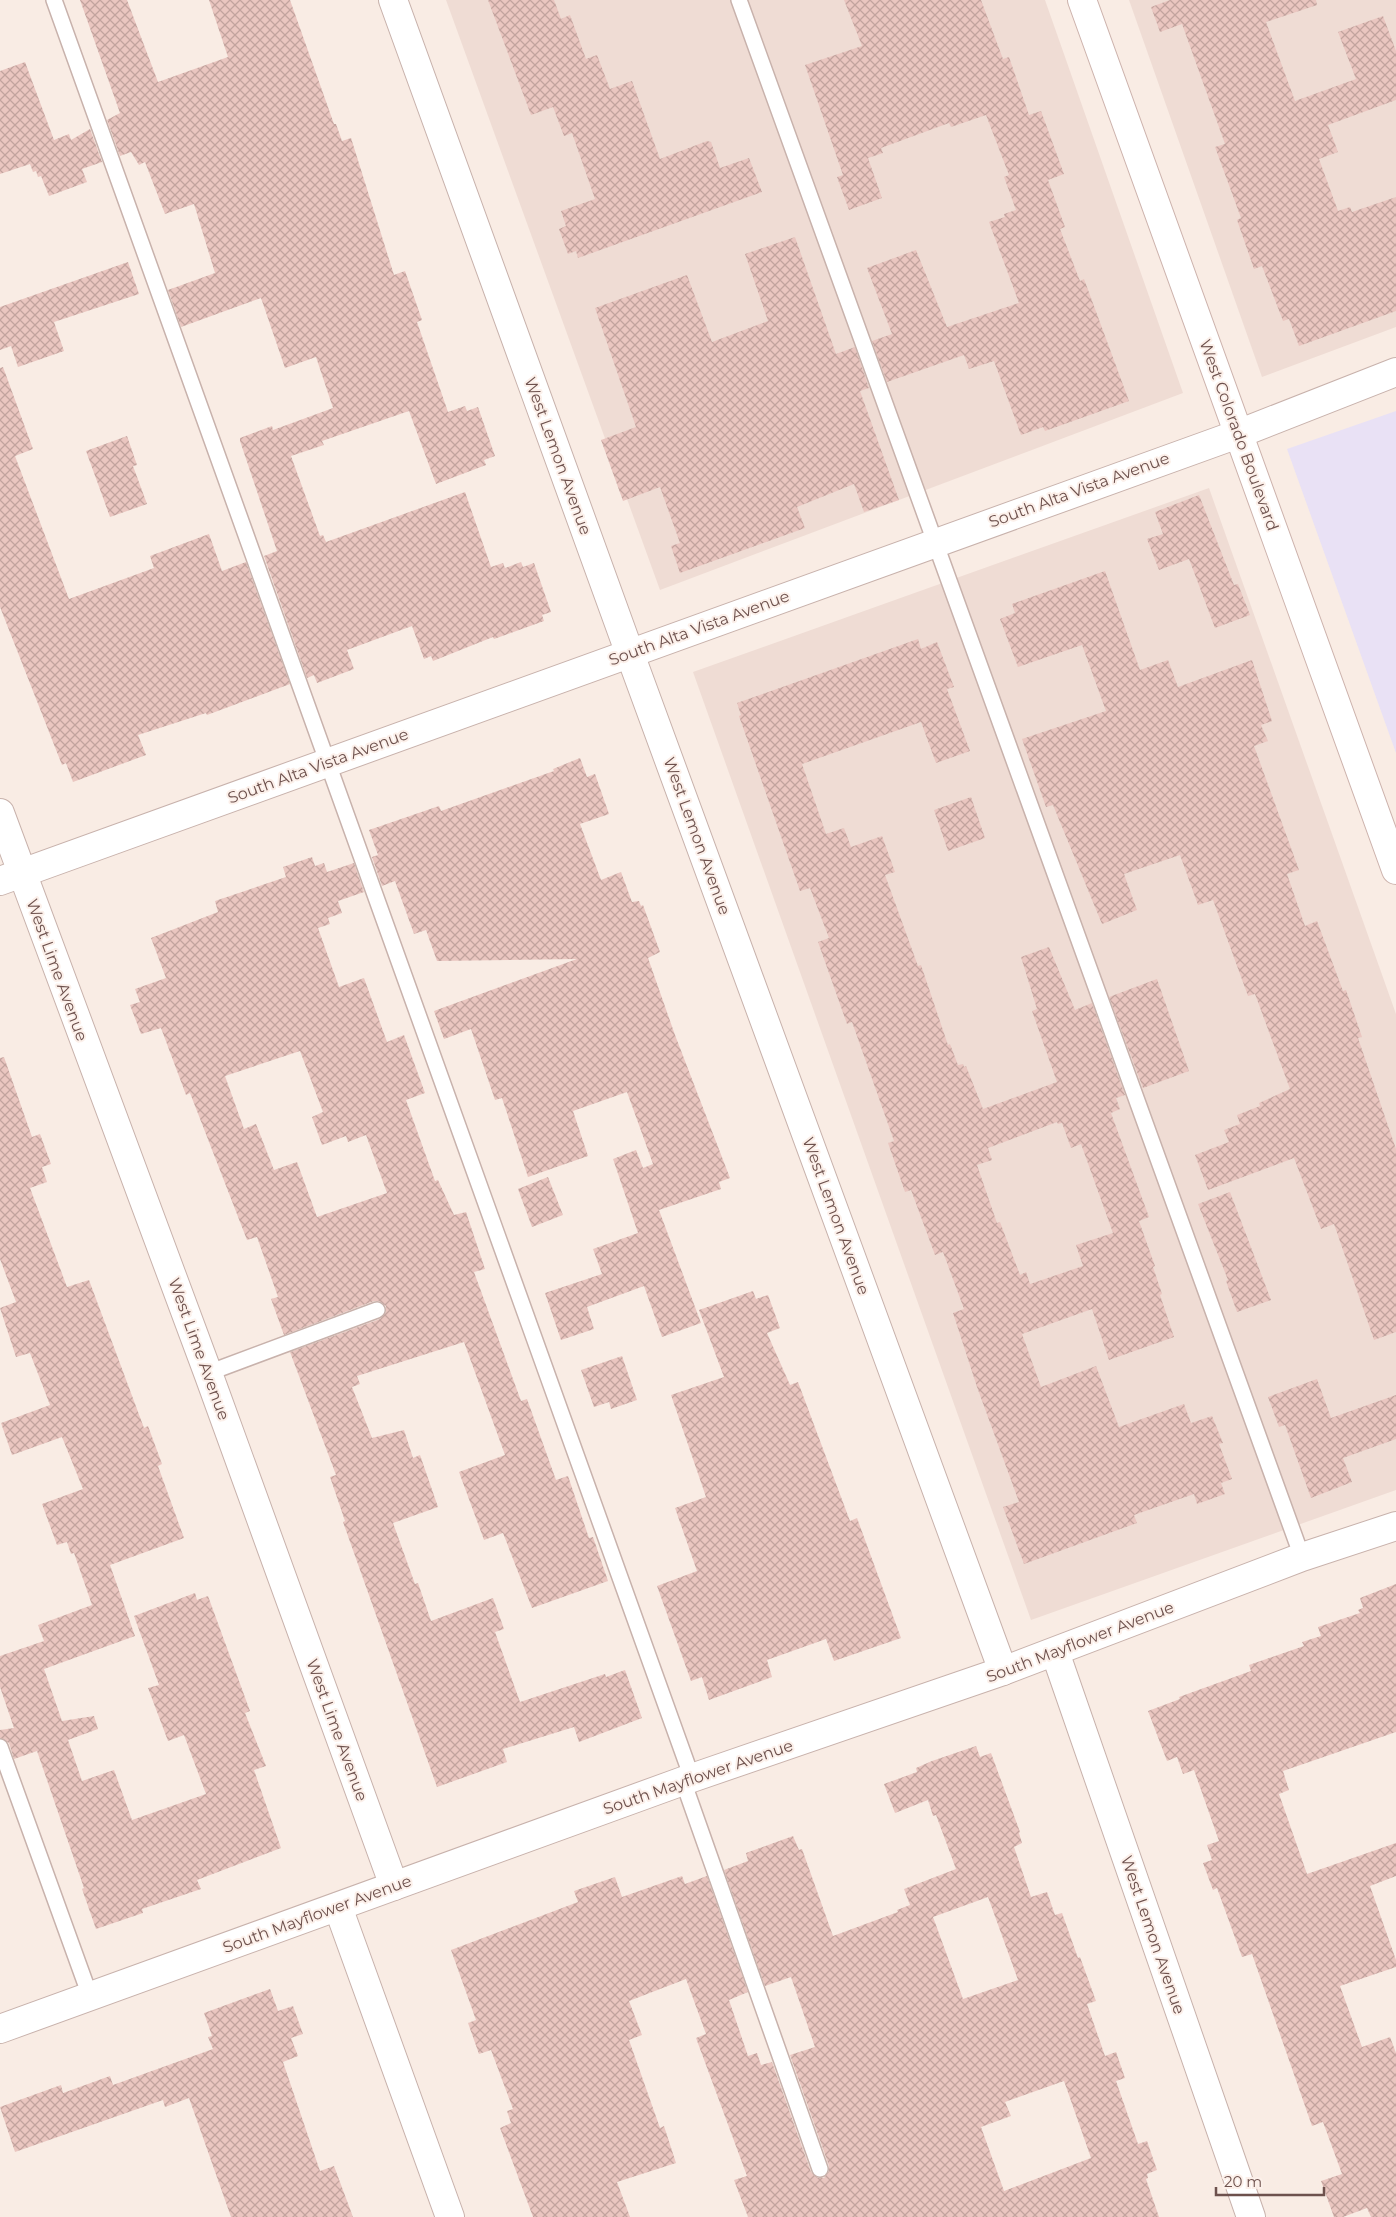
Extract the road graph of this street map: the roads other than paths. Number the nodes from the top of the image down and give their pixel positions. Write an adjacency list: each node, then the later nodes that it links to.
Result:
1 (54, 0): 9 (lane)
2 (393, 0): 8 (street, West Lemon Avenue)
3 (739, 0): 7 (lane)
4 (1082, 0): 6 (street, West Colorado Boulevard)
5 (1396, 372): 6 (street, South Alta Vista Avenue)
6 (1238, 434): 7 (street, South Alta Vista Avenue); 11 (street, West Colorado Boulevard)
7 (935, 542): 8 (street, South Alta Vista Avenue); 16 (lane)
8 (630, 654): 9 (street, South Alta Vista Avenue); 18 (street, West Lemon Avenue)
9 (328, 763): 12 (street, South Alta Vista Avenue); 20 (lane)
10 (0, 813): 12 (street, West Lime Avenue)
11 (1396, 870)
12 (11, 878): 14 (street, West Lime Avenue)
13 (377, 1310): 14 (lane)
14 (208, 1373): 21 (street, West Lime Avenue)
15 (1396, 1526): 16 (street, South Mayflower Avenue)
16 (1302, 1557): 17 (street, South Mayflower Avenue)
17 (1056, 1652): 18 (street, South Mayflower Avenue); 27 (street, West Lemon Avenue)
18 (1003, 1671): 20 (street, South Mayflower Avenue)
19 (0, 1748): 23 (lane)
20 (688, 1780): 21 (street, South Mayflower Avenue); 25 (lane)
21 (394, 1886): 22 (street, South Mayflower Avenue)
22 (338, 1906): 23 (street, South Mayflower Avenue); 26 (street)
23 (90, 1996): 24 (street, South Mayflower Avenue)
24 (0, 2028)
25 (820, 2169)
26 (450, 2217)
27 (1251, 2217)

